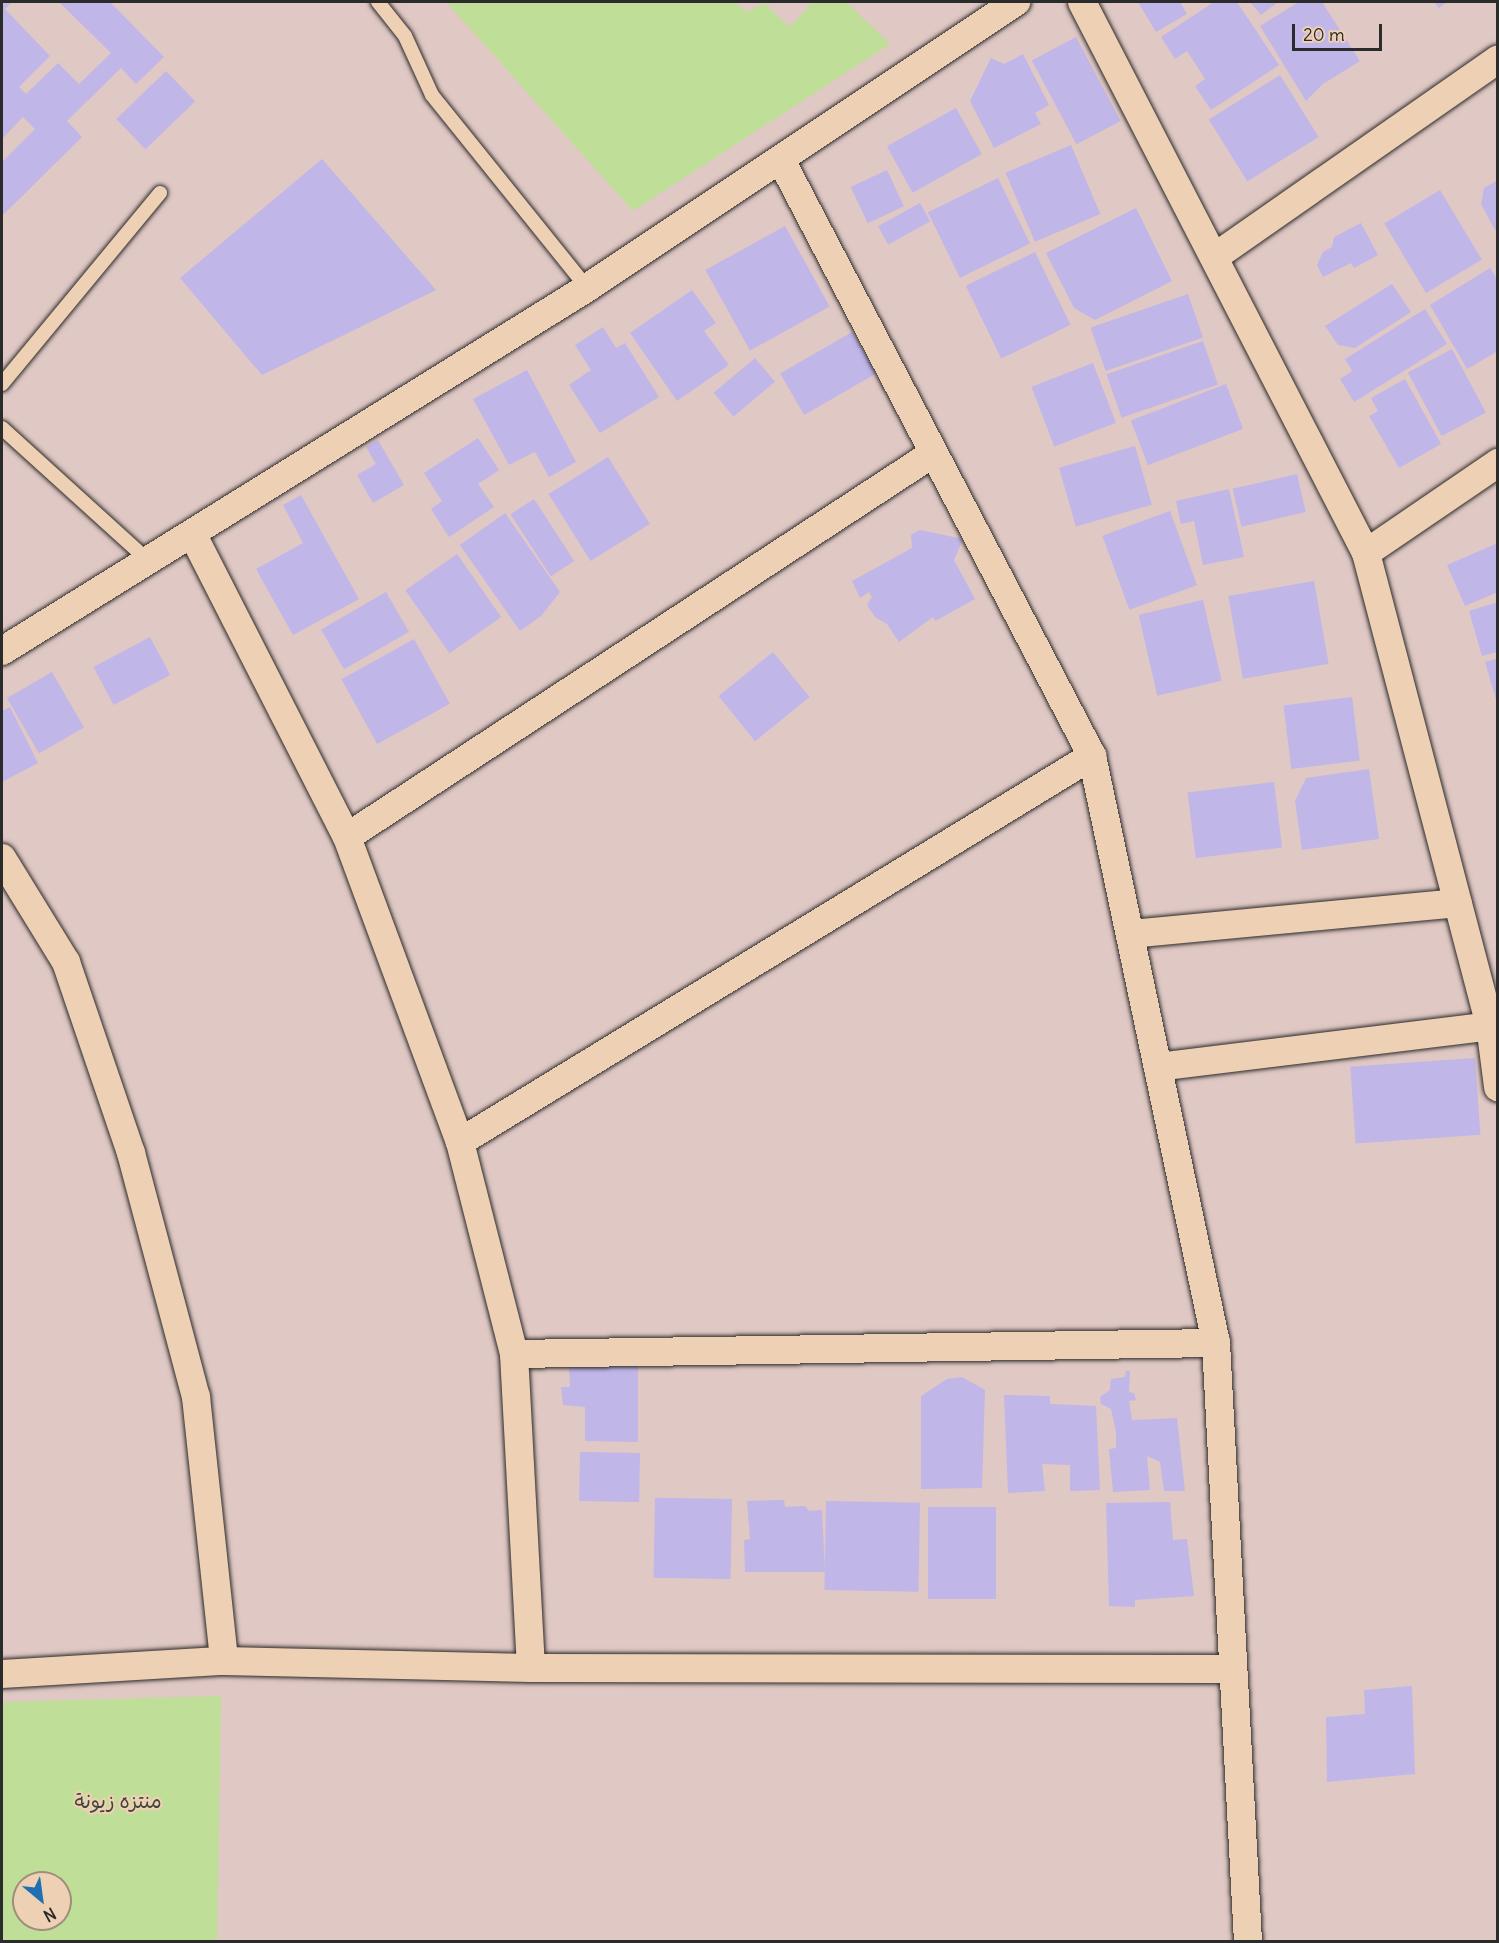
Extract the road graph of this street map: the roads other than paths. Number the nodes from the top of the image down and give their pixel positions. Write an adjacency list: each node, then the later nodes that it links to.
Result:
1 (378, 2): 8 (lane)
2 (1016, 2): 5 (street)
3 (1082, 2): 7 (street)
4 (1497, 59): 7 (street)
5 (781, 160): 8 (street); 11 (street)
6 (160, 193): 9 (lane)
7 (1216, 256): 14 (street)
8 (587, 288): 13 (street)
9 (2, 384)
10 (2, 428): 15 (lane)
11 (932, 454): 17 (street); 18 (street)
12 (1497, 463): 14 (street)
13 (193, 536): 15 (street); 18 (street)
14 (1366, 553): 20 (street)
15 (150, 562): 16 (street)
16 (2, 651)
17 (1092, 756): 21 (street); 25 (street)
18 (346, 837): 25 (street)
19 (2, 858): 28 (street)
20 (1458, 903): 21 (street); 22 (street)
21 (1130, 934): 23 (street)
22 (1494, 1025): 23 (street); 24 (street)
23 (1158, 1067): 26 (street)
24 (1497, 1087)
25 (460, 1142): 27 (street)
26 (1216, 1343): 27 (street); 30 (street)
27 (514, 1354): 29 (street)
28 (224, 1661): 29 (street); 31 (street)
29 (531, 1668): 30 (street)
30 (1233, 1669): 32 (street)
31 (2, 1674)
32 (1248, 1941)

